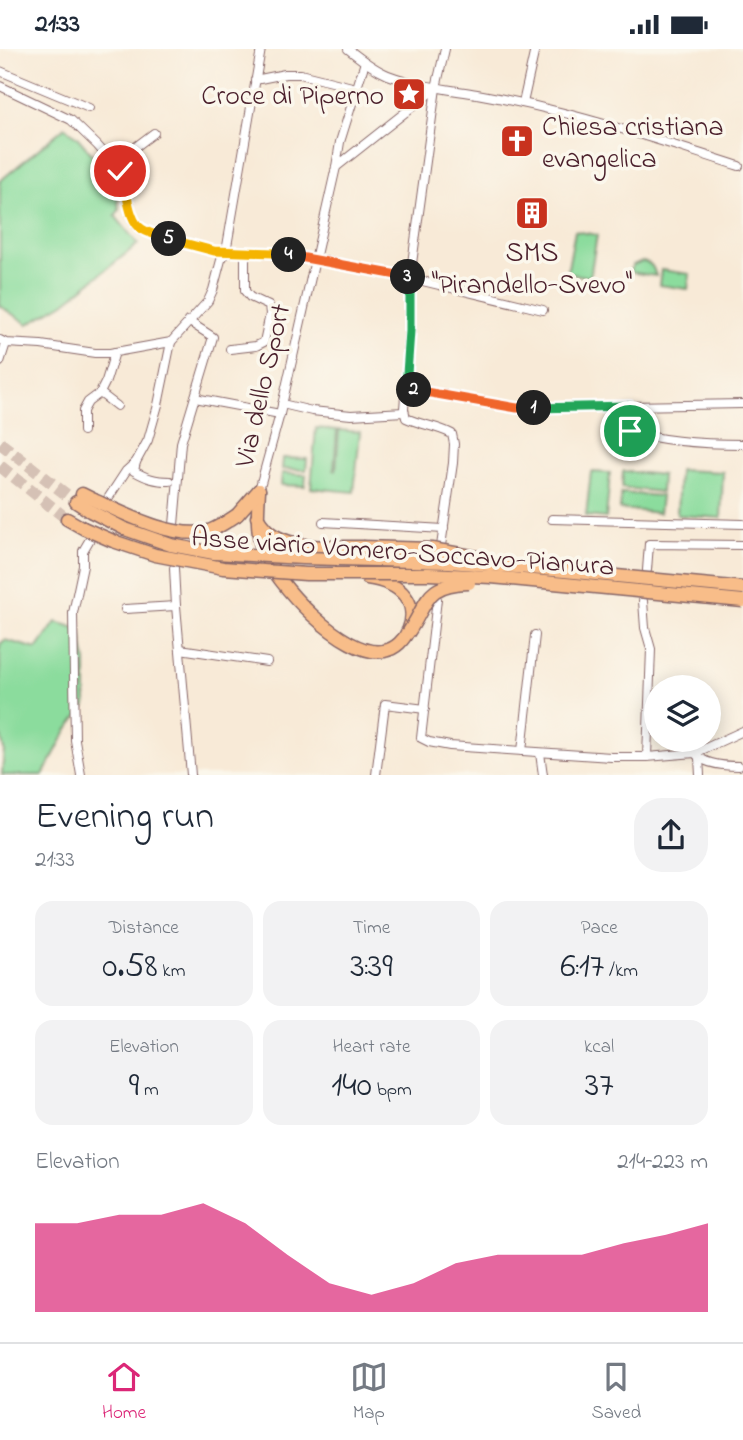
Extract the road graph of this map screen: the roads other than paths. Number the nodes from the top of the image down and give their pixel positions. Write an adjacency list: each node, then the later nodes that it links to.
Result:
1 (261, 49): 7 (street)
2 (348, 49): 5 (street)
3 (445, 49): 10 (street)
4 (534, 49): 11 (street)
5 (365, 62): 9 (street, Via dello Sport); 10 (street)
6 (0, 71): 12 (street)
7 (255, 81): 9 (street); 17 (street)
8 (0, 86): 14 (street)
9 (356, 88): 16 (street, Via dello Sport)
10 (436, 88): 11 (street); 16 (street); 20 (street)
11 (523, 103): 15 (street)
12 (89, 108)
13 (154, 133): 14 (street)
14 (113, 164): 17 (street)
15 (739, 166)
16 (336, 167): 19 (street, Via dello Sport)
17 (226, 252): 18 (street); 22 (street)
18 (245, 252): 19 (street); 25 (street)
19 (314, 259): 20 (street); 31 (street, Via dello Sport)
20 (410, 278): 21 (street); 28 (street)
21 (543, 310)
22 (188, 321): 24 (street); 30 (street)
23 (3, 341): 26 (street); 27 (street)
24 (171, 342): 26 (street); 39 (street)
25 (230, 349)
26 (116, 352): 29 (street)
27 (0, 362)
28 (406, 388): 34 (street); 35 (street)
29 (100, 393): 33 (street); 37 (street)
30 (195, 398): 36 (street); 48 (street)
31 (282, 404): 35 (street); 36 (street, Via dello Sport)
32 (743, 404): 34 (street)
33 (117, 406)
34 (630, 406): 38 (street)
35 (404, 411): 49 (street)
36 (280, 414): 41 (street, Via dello Sport)
37 (83, 431)
38 (743, 444)
39 (136, 462): 40 (street); 42 (street)
40 (170, 481)
41 (259, 490): 42 (highway, bridge); 43 (highway)
42 (90, 501): 54 (highway, Asse viario Vomero-Soccavo-Pianura, bridge)
43 (257, 517): 54 (highway, bridge); 64 (highway)
44 (67, 519): 50 (highway, Asse viario Vomero-Soccavo-Pianura)
45 (552, 519): 47 (street)
46 (323, 522): 49 (street)
47 (743, 524)
48 (174, 525)
49 (444, 529): 52 (street)
50 (87, 533): 56 (highway, Asse viario Vomero-Soccavo-Pianura, bridge); 75 (street)
51 (743, 545): 55 (street)
52 (441, 547)
53 (174, 568): 62 (street)
54 (543, 569): 58 (highway, Asse viario Vomero-Soccavo-Pianura, bridge)
55 (647, 570)
56 (350, 575): 57 (highway, Asse viario Vomero-Soccavo-Pianura, bridge); 64 (highway, bridge)
57 (531, 581): 61 (highway, Asse viario Vomero-Soccavo-Pianura, bridge); 64 (highway, bridge)
58 (743, 588)
59 (437, 599): 68 (street)
60 (643, 601): 73 (street)
61 (743, 601)
62 (176, 606): 63 (street); 66 (street)
63 (125, 609)
64 (408, 633)
65 (535, 635): 70 (street)
66 (180, 649): 67 (street); 76 (street)
67 (267, 662)
68 (425, 709): 70 (street); 77 (street)
69 (743, 731): 72 (street)
70 (522, 751): 71 (street)
71 (540, 753): 73 (street); 78 (street)
72 (697, 755): 73 (street); 74 (street); 79 (street)
73 (648, 757)
74 (739, 766)
75 (81, 775)
76 (191, 775)
77 (376, 775)
78 (543, 775)
79 (700, 775)

